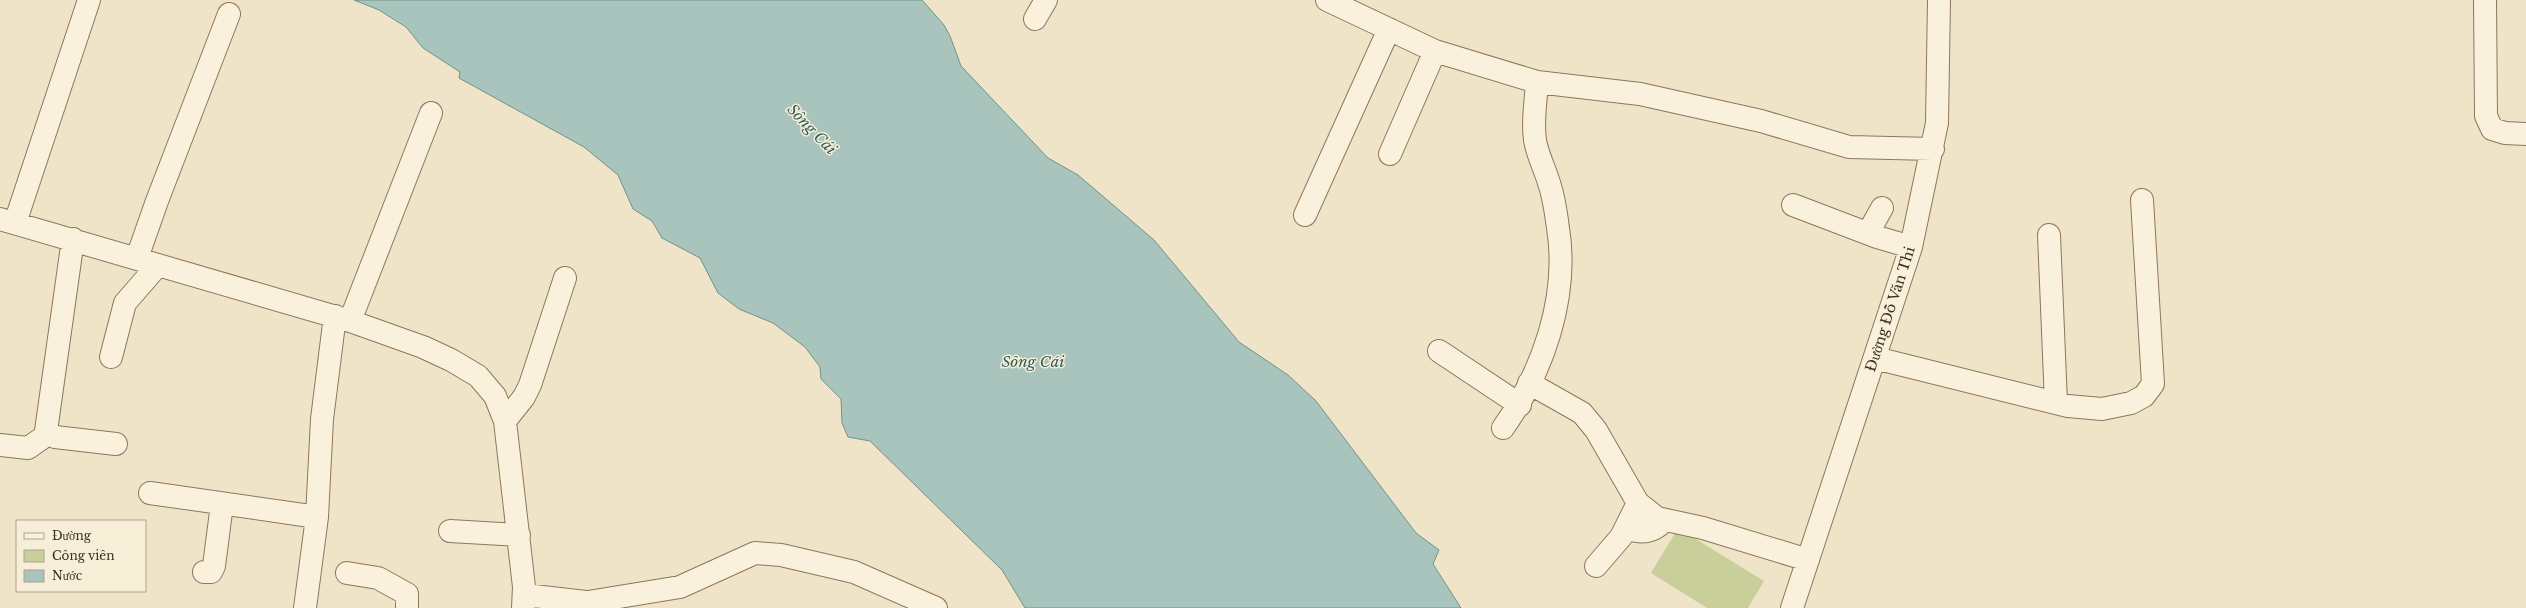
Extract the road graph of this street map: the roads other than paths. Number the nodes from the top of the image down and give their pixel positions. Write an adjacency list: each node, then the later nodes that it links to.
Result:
1 (89, 0): 19 (street)
2 (1046, 0): 7 (street)
3 (1327, 0): 8 (street)
4 (1939, 0): 13 (street, Đường Đỗ Văn Thi)
5 (2484, 0): 12 (street)
6 (229, 14): 24 (street)
7 (1035, 19)
8 (1389, 29): 9 (street); 18 (street)
9 (1435, 51): 10 (street); 14 (street)
10 (1537, 82): 13 (street); 31 (street)
11 (431, 113): 27 (street)
12 (2526, 134)
13 (1933, 149): 23 (street, Đường Đỗ Văn Thi)
14 (1390, 154)
15 (2142, 200): 32 (street)
16 (1794, 205): 20 (street)
17 (1882, 208): 20 (street)
18 (1305, 215)
19 (8, 221): 22 (street)
20 (1868, 233): 23 (street)
21 (2049, 235): 32 (street)
22 (73, 239): 24 (street); 36 (street)
23 (1911, 247): 30 (street, Đường Đỗ Văn Thi)
24 (137, 258): 25 (street)
25 (158, 265): 27 (street); 29 (street)
26 (565, 278): 34 (street)
27 (343, 319): 34 (street); 42 (street)
28 (1439, 351): 33 (street)
29 (111, 357)
30 (1875, 358): 32 (street); 47 (street, Đường Đỗ Văn Thi)
31 (1530, 383): 33 (street); 40 (street)
32 (2056, 403)
33 (1520, 405): 35 (street)
34 (505, 422): 46 (street)
35 (1503, 428)
36 (48, 434): 37 (street); 38 (street)
37 (116, 444)
38 (0, 445)
39 (150, 493): 41 (street)
40 (1638, 503): 43 (street); 44 (street)
41 (222, 504): 42 (street); 49 (street)
42 (317, 517): 53 (street)
43 (1664, 521): 44 (street); 47 (street)
44 (1626, 528): 48 (street)
45 (450, 531): 46 (street)
46 (519, 535): 51 (street)
47 (1808, 560): 57 (street, Đường Đỗ Văn Thi)
48 (1596, 566)
49 (204, 572)
50 (347, 573): 54 (street)
51 (524, 601): 52 (street)
52 (588, 602): 55 (street); 56 (street)
53 (305, 608)
54 (407, 608)
55 (629, 608)
56 (936, 608)
57 (1792, 608)

